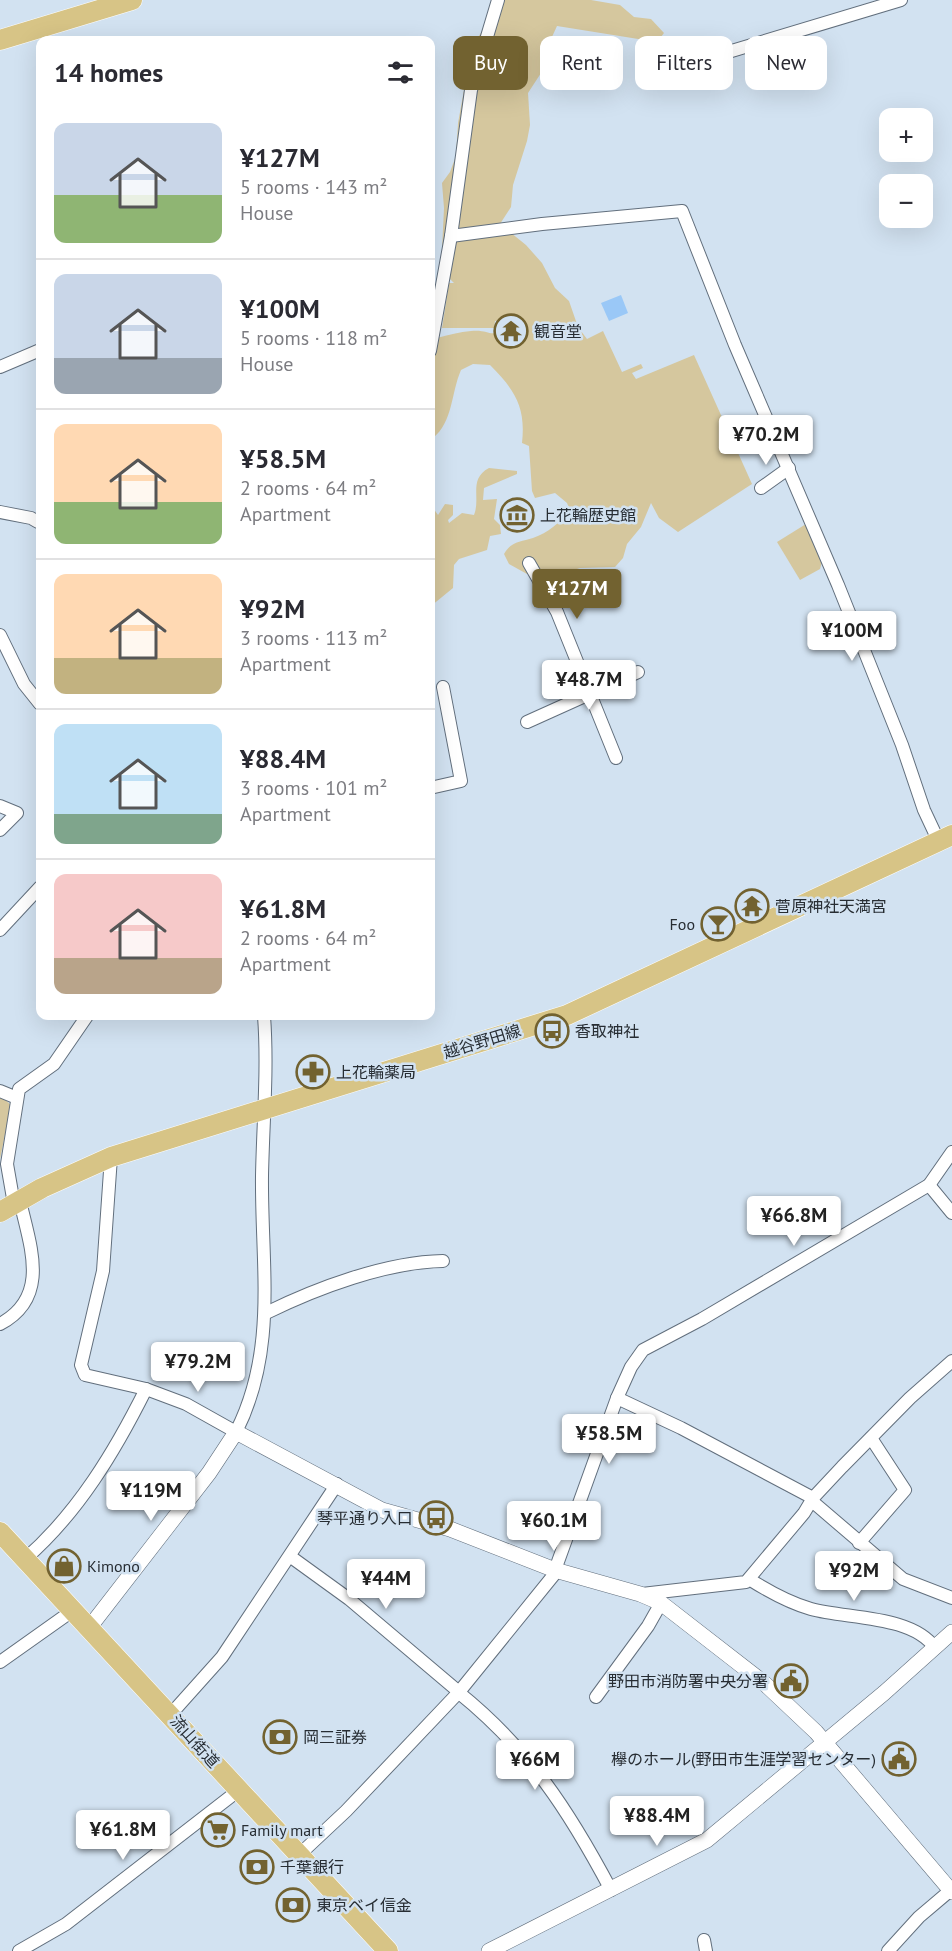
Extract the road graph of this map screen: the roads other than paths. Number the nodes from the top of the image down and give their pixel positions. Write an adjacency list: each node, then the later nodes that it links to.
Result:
1 (132, 0): 4 (main road)
2 (498, 0): 6 (street)
3 (901, 0): 5 (street)
4 (0, 40)
5 (733, 51)
6 (451, 236): 7 (street); 10 (street)
7 (435, 324)
8 (36, 352): 9 (street)
9 (0, 367)
10 (789, 468): 11 (street); 25 (street)
11 (761, 488)
12 (0, 512): 13 (street)
13 (36, 521)
14 (529, 563): 18 (street)
15 (0, 635): 19 (street)
16 (638, 672): 18 (street)
17 (443, 687): 22 (street)
18 (588, 694): 20 (street); 21 (street)
19 (36, 699)
20 (527, 722)
21 (616, 758)
22 (435, 787)
23 (0, 806): 24 (street)
24 (0, 830)
25 (946, 839): 32 (main road, 越谷野田線)
26 (36, 891): 27 (street)
27 (0, 930)
28 (83, 1020): 31 (street)
29 (264, 1020): 32 (street)
30 (0, 1091): 31 (street)
31 (17, 1098): 36 (street)
32 (265, 1108): 34 (main road, 越谷野田線); 39 (street)
33 (952, 1152): 35 (street)
34 (111, 1156): 36 (main road, 越谷野田線); 42 (street)
35 (929, 1185): 37 (street); 43 (street)
36 (11, 1206): 40 (street)
37 (952, 1214)
38 (443, 1261): 39 (street)
39 (266, 1313): 44 (street)
40 (0, 1324)
41 (952, 1360): 45 (street)
42 (146, 1389): 44 (street); 51 (street)
43 (617, 1398): 47 (street); 52 (street)
44 (236, 1432): 46 (street); 58 (street)
45 (871, 1438): 47 (street); 49 (street)
46 (337, 1484): 50 (street); 52 (street)
47 (813, 1500): 49 (street); 53 (street)
48 (0, 1532): 51 (main road, 流山街道)
49 (859, 1543): 55 (street)
50 (291, 1557): 61 (street); 63 (street)
51 (25, 1559): 57 (main road, 流山街道)
52 (556, 1570): 54 (street); 61 (street)
53 (749, 1579): 54 (street); 59 (street)
54 (640, 1594): 56 (street)
55 (952, 1598)
56 (661, 1604): 62 (street); 64 (street)
57 (72, 1611): 58 (main road, 流山街道); 60 (street)
58 (89, 1628): 63 (main road, 流山街道)
59 (947, 1640): 64 (street)
60 (0, 1662)
61 (459, 1692): 66 (street); 67 (street)
62 (596, 1697)
63 (171, 1714): 65 (main road, 流山街道)
64 (826, 1742): 67 (street); 68 (street)
65 (239, 1791): 66 (main road, 流山街道); 69 (street)
66 (299, 1855): 70 (main road, 流山街道)
67 (611, 1890): 71 (street)
68 (952, 1890): 72 (street)
69 (19, 1951)
70 (388, 1951)
71 (489, 1951)
72 (888, 1951)

